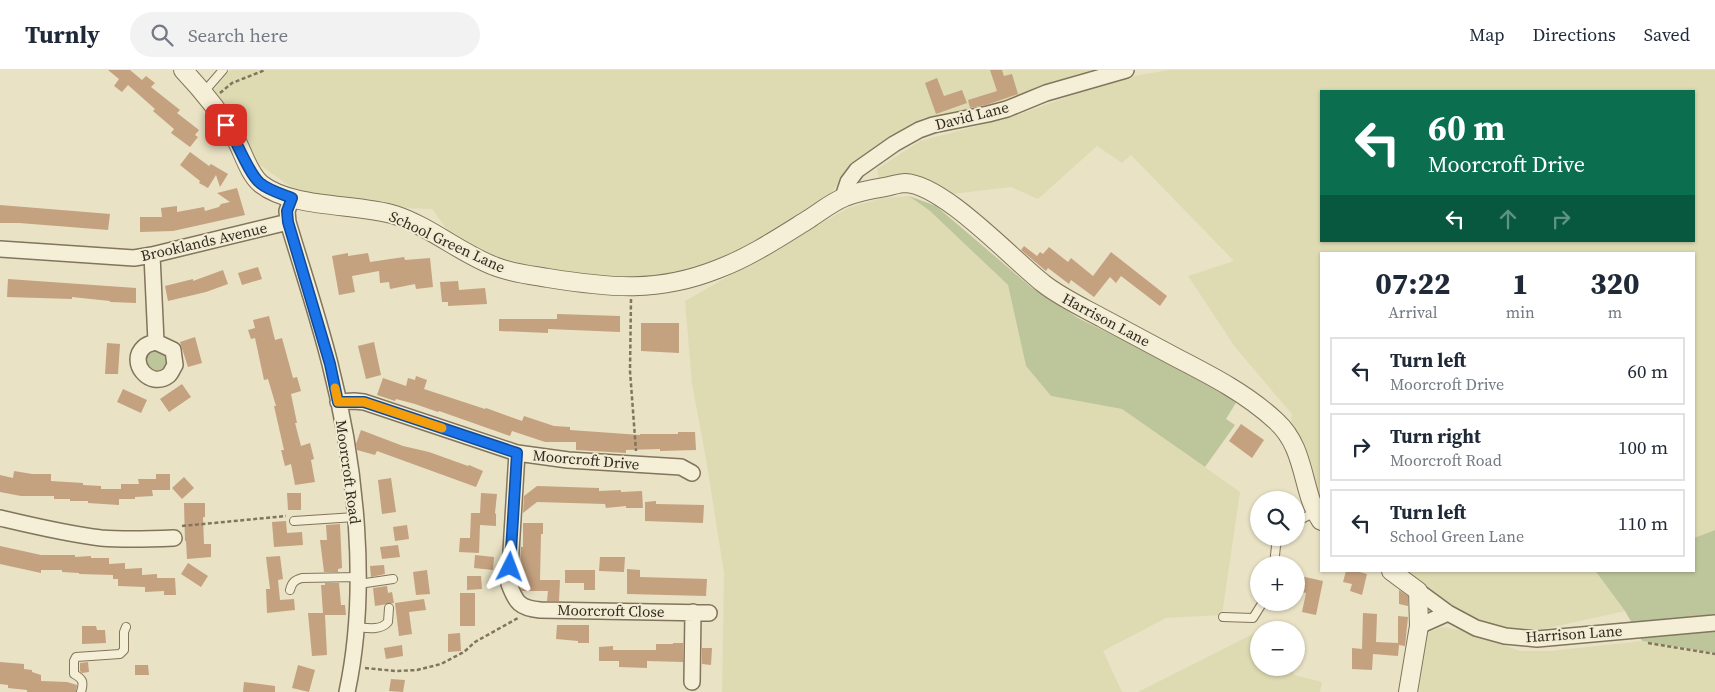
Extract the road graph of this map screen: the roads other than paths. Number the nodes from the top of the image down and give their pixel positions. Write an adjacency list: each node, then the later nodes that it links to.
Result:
1 (183, 70): 4 (street, School Green Lane)
2 (223, 70): 4 (lane)
3 (1126, 70): 5 (street, David Lane)
4 (204, 93): 6 (street, School Green Lane)
5 (843, 197): 6 (street, School Green Lane); 14 (street, Harrison Lane)
6 (292, 198): 7 (street, Moorcroft Road)
7 (288, 222): 9 (street, Brooklands Avenue); 11 (street, Moorcroft Road)
8 (0, 249): 9 (street, Brooklands Avenue)
9 (152, 255): 10 (street)
10 (156, 342)
11 (338, 402): 12 (street, Moorcroft Drive); 15 (street, Moorcroft Road)
12 (517, 453): 13 (street, Moorcroft Drive); 27 (street, Moorcroft Close)
13 (692, 473)
14 (1318, 516): 18 (lane)
15 (355, 517): 17 (lane); 22 (street, Moorcroft Road)
16 (0, 518): 19 (street)
17 (293, 518)
18 (1305, 520)
19 (174, 538)
20 (1391, 572): 24 (street, Harrison Lane)
21 (393, 579): 22 (lane)
22 (358, 581): 23 (lane); 34 (street, Moorcroft Road)
23 (290, 590)
24 (1418, 591): 29 (street, Harrison Lane); 32 (street)
25 (389, 608): 34 (lane)
26 (1257, 611): 30 (lane)
27 (693, 612): 28 (street, Moorcroft Close); 35 (street)
28 (709, 613)
29 (1448, 613): 31 (street, Harrison Lane); 32 (street)
30 (1223, 617)
31 (1715, 623)
32 (1419, 626): 38 (street)
33 (126, 627): 36 (lane)
34 (356, 627): 37 (street, Moorcroft Road)
35 (692, 682)
36 (81, 692)
37 (347, 692)
38 (1408, 692)

